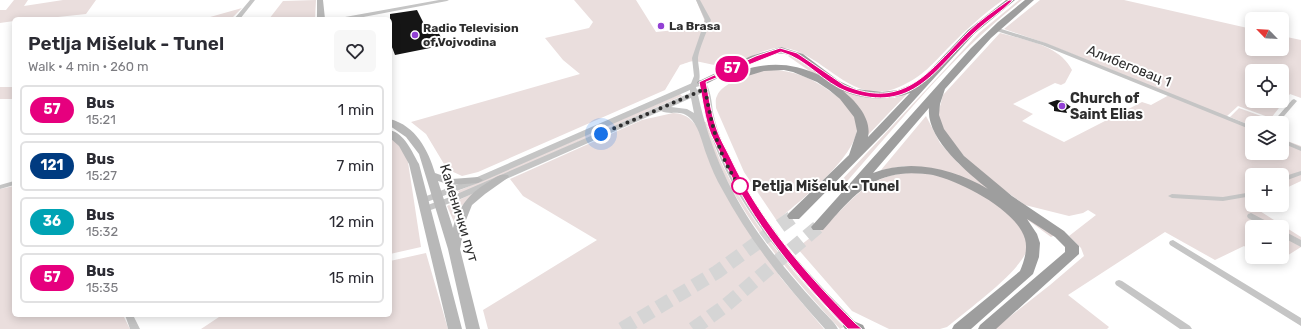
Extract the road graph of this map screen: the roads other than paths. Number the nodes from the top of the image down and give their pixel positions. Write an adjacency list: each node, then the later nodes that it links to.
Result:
1 (252, 0): 7 (street)
2 (320, 0): 8 (main road)
3 (447, 0): 9 (street)
4 (698, 0): 12 (street)
5 (1011, 0): 11 (highway)
6 (1030, 0): 10 (highway)
7 (239, 17)
8 (320, 17)
9 (356, 17)
10 (997, 27): 13 (highway); 18 (street, Алибеговац 1)
11 (933, 73): 12 (highway); 23 (highway)
12 (698, 85): 15 (street); 19 (street); 23 (highway); 28 (street); 47 (street)
13 (941, 86): 31 (highway); 53 (highway)
14 (1294, 101): 16 (street)
15 (651, 112): 19 (street); 26 (street)
16 (1281, 116)
17 (392, 123): 25 (main road, Каменички пут)
18 (1245, 125)
19 (702, 128): 51 (street)
20 (392, 135): 35 (main road, Каменички пут)
21 (1289, 144): 22 (street)
22 (1301, 149)
23 (847, 165): 36 (highway)
24 (1301, 173): 27 (street)
25 (431, 175): 28 (main road); 34 (main road, Каменички пут)
26 (504, 177): 34 (street); 43 (main road)
27 (1289, 177)
28 (478, 180): 34 (street)
29 (12, 184): 30 (street)
30 (0, 187)
31 (847, 196): 39 (highway); 52 (highway)
32 (1172, 196): 33 (street)
33 (1245, 196)
34 (439, 200): 35 (street); 43 (main road, Каменички пут)
35 (425, 204): 49 (main road, Каменички пут)
36 (794, 216)
37 (1251, 216): 38 (street)
38 (1258, 220)
39 (818, 227)
40 (1289, 238): 42 (street)
41 (1173, 243): 46 (street)
42 (1301, 244)
43 (454, 249): 50 (main road, Каменички пут)
44 (1119, 283): 54 (street)
45 (130, 317): 48 (street)
46 (1301, 322)
47 (854, 328)
48 (135, 329)
49 (455, 329)
50 (473, 329)
51 (832, 329)
52 (960, 329)
53 (986, 329)
54 (1187, 329)

